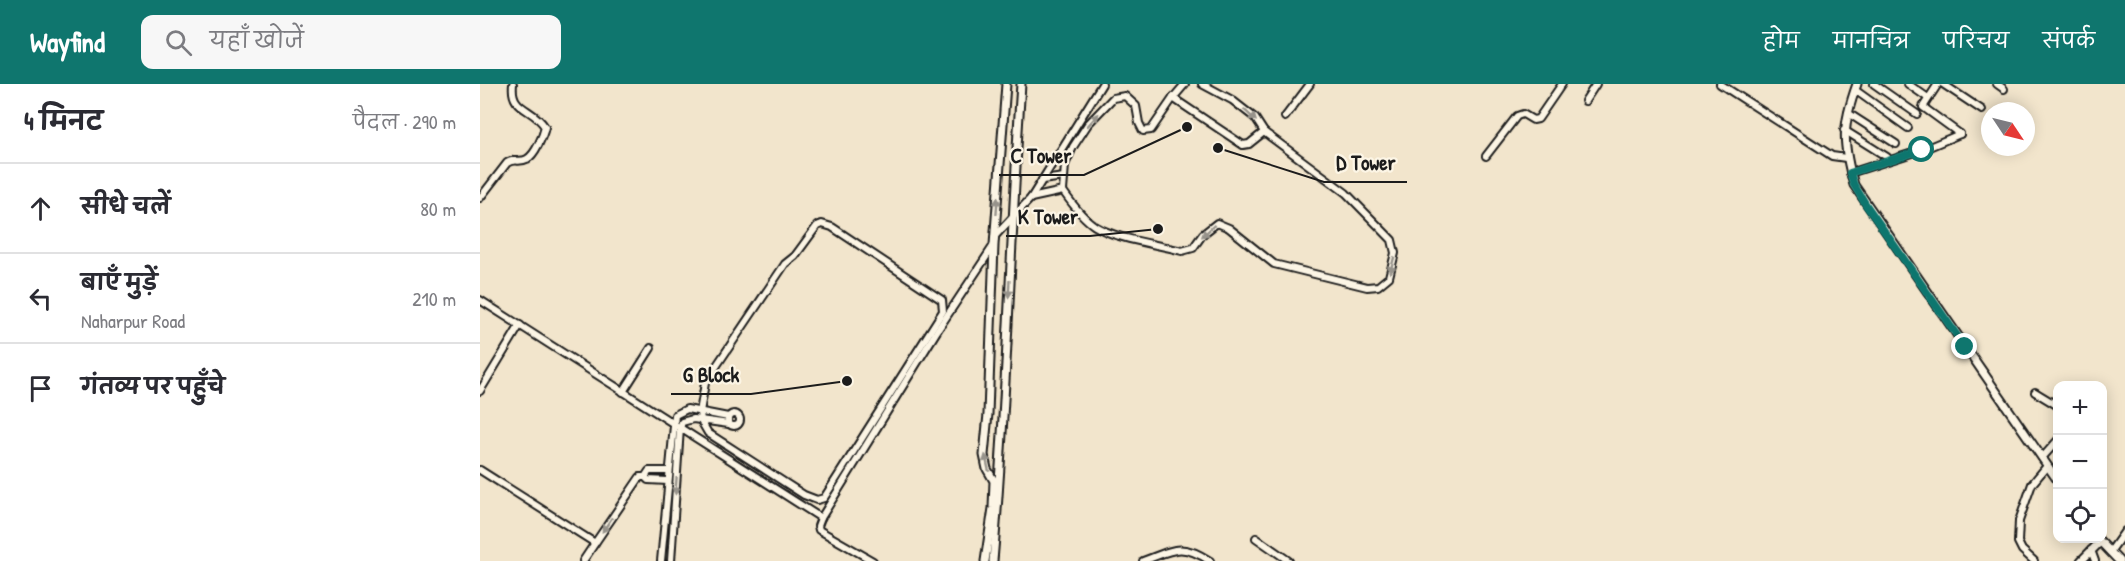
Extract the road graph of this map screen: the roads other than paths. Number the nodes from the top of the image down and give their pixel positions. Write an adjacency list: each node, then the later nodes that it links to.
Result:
1 (513, 84): 35 (street)
2 (1006, 84): 38 (street, one-way to 2)
3 (1021, 84): 37 (street)
4 (1102, 84): 33 (street)
5 (1185, 84): 17 (street)
6 (1202, 84): 26 (street, one-way to 26)
7 (1310, 84): 23 (street)
8 (1562, 84): 28 (street)
9 (1596, 84): 19 (street)
10 (1720, 84): 30 (street)
11 (1874, 84): 22 (street)
12 (1908, 84): 18 (street)
13 (1940, 84): 18 (street); 20 (street)
14 (1997, 84): 16 (street)
15 (1856, 87): 21 (street); 24 (street)
16 (2004, 89)
17 (1173, 98): 26 (street); 32 (street, one-way to 17)
18 (1928, 98): 31 (street)
19 (1585, 101)
20 (1981, 109)
21 (1848, 113): 25 (street); 27 (street)
22 (1917, 114)
23 (1285, 117)
24 (1908, 129)
25 (1844, 130): 29 (street); 30 (street)
26 (1264, 132): 34 (street, one-way to 34)
27 (1896, 144)
28 (1486, 156)
29 (1887, 157)
30 (1846, 158): 31 (street)
31 (1850, 173): 52 (street)
32 (1064, 177): 33 (street); 34 (street)
33 (1042, 180): 36 (street)
34 (1063, 191): 36 (street)
35 (480, 198)
36 (1031, 198): 37 (street)
37 (1012, 219): 38 (street); 72 (street, one-way to 72)
38 (995, 236): 39 (street)
39 (994, 244): 59 (street); 71 (street, one-way to 39)
40 (480, 300): 41 (street)
41 (520, 325): 43 (street); 44 (street)
42 (651, 348): 44 (street)
43 (480, 391)
44 (623, 392): 49 (street)
45 (2035, 392): 46 (street)
46 (2053, 403)
47 (700, 412): 48 (street); 48 (street); 48 (street); 49 (street)
48 (701, 421): 50 (street)
49 (673, 424): 50 (street); 55 (street)
50 (680, 428): 59 (street); 69 (street, one-way to 69)
51 (2053, 446): 52 (street)
52 (2042, 458): 53 (street)
53 (2047, 466): 56 (street); 76 (street)
54 (480, 470): 62 (street)
55 (669, 471): 57 (street); 58 (street)
56 (2053, 474)
57 (645, 477): 58 (street); 62 (street, one-way to 62)
58 (668, 481): 68 (street)
59 (821, 518): 70 (street)
60 (2125, 531): 66 (street)
61 (1256, 538): 75 (street)
62 (595, 543): 67 (street)
63 (2096, 543): 65 (street)
64 (2101, 543): 66 (street)
65 (2091, 550): 77 (street); 78 (street)
66 (2110, 552): 79 (street)
67 (583, 561)
68 (661, 561)
69 (671, 561)
70 (873, 561)
71 (985, 561)
72 (993, 561)
73 (1143, 561): 74 (street)
74 (1210, 561)
75 (1289, 561)
76 (2034, 561)
77 (2081, 561)
78 (2095, 561)
79 (2119, 561)

